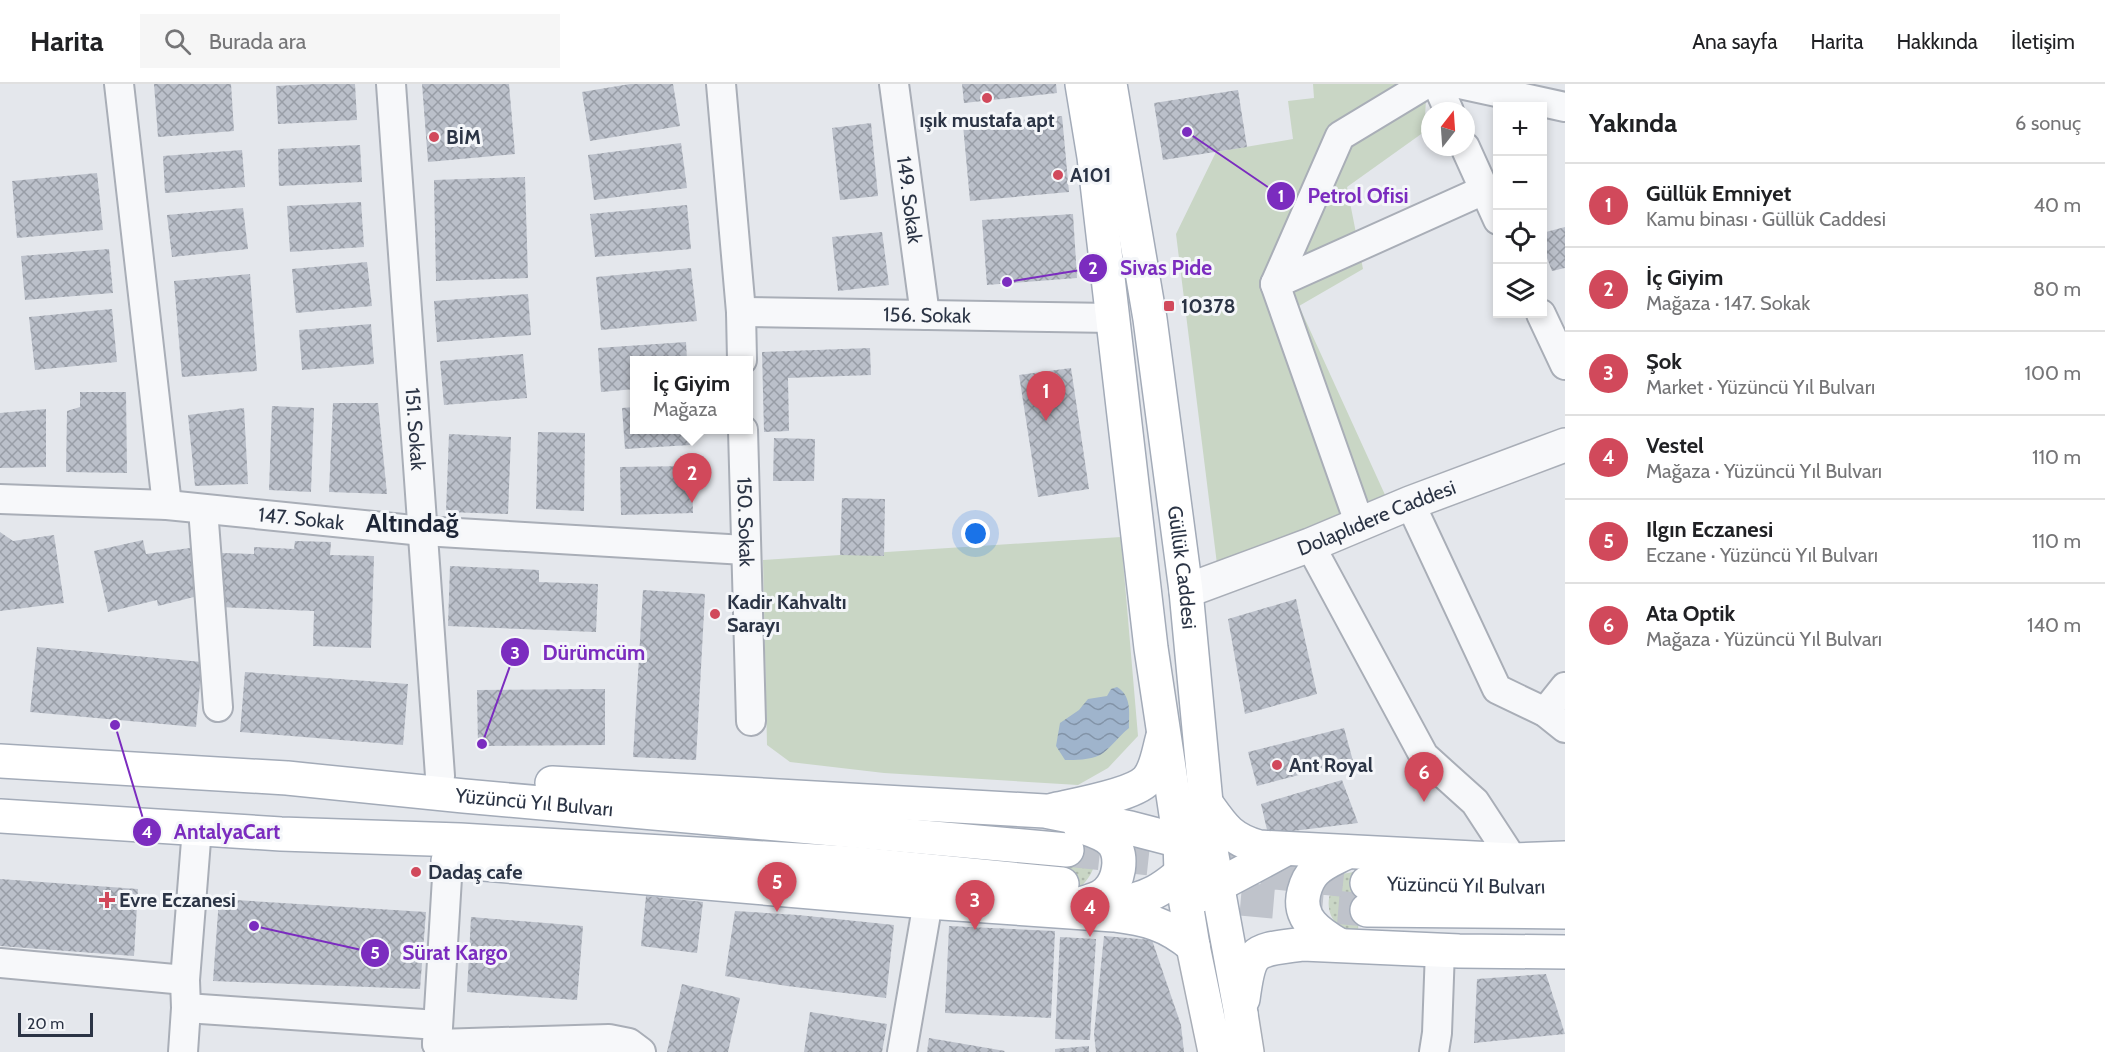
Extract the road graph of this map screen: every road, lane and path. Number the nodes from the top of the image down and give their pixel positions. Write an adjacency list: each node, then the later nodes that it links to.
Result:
1 (119, 84): 26 (street)
2 (391, 84): 29 (street, 151. Sokak)
3 (721, 84): 16 (street)
4 (894, 84): 17 (street, 149. Sokak)
5 (1083, 84): 18 (main road, Güllük Caddesi)
6 (1110, 84): 32 (main road, Güllük Caddesi)
7 (1426, 84): 15 (street)
8 (1437, 84): 10 (street)
9 (1460, 84): 11 (street)
10 (1445, 102)
11 (1565, 107)
12 (1469, 156): 13 (street)
13 (1484, 190): 14 (street); 15 (street)
14 (1493, 211)
15 (1275, 284): 28 (street)
16 (741, 312): 17 (street, 156. Sokak); 20 (street)
17 (925, 315): 18 (street, 156. Sokak)
18 (1113, 318): 37 (main road, Güllük Caddesi)
19 (1543, 318): 21 (street)
20 (742, 356)
21 (1565, 365)
22 (743, 434): 31 (street, 150. Sokak)
23 (1565, 445): 25 (street, Dolaplıdere Caddesi)
24 (0, 499): 26 (street, 147. Sokak)
25 (1410, 503): 28 (street, Dolaplıdere Caddesi); 35 (street)
26 (166, 505): 27 (street, 147. Sokak)
27 (202, 509): 29 (street, 147. Sokak); 34 (street)
28 (1360, 525): 30 (street, Dolaplıdere Caddesi)
29 (423, 531): 31 (street, 147. Sokak); 39 (street, 151. Sokak)
30 (1310, 545): 32 (street, Dolaplıdere Caddesi); 51 (street)
31 (745, 550): 36 (street, 150. Sokak)
32 (1186, 591): 41 (main road, Güllük Caddesi)
33 (1565, 687): 35 (street)
34 (218, 707)
35 (1555, 720)
36 (751, 721)
37 (1164, 731): 42 (main road); 46 (main road, Güllük Caddesi)
38 (0, 761): 40 (main road, Yüzüncü Yıl Bulvarı)
39 (440, 776): 40 (main road); 42 (main road)
40 (287, 778): 47 (main road, Yüzüncü Yıl Bulvarı)
41 (1206, 803): 46 (main road, Güllük Caddesi); 48 (main road)
42 (1045, 811): 46 (main road); 56 (main road)
43 (0, 816): 44 (main road, Yüzüncü Yıl Bulvarı)
44 (197, 828): 45 (main road, Yüzüncü Yıl Bulvarı); 65 (street)
45 (281, 834): 52 (main road); 56 (main road, Yüzüncü Yıl Bulvarı)
46 (1195, 843): 54 (main road, Güllük Caddesi); 57 (main road, Güllük Caddesi)
47 (1067, 850)
48 (1284, 850): 49 (main road); 54 (main road)
49 (1347, 852): 51 (main road); 61 (main road)
50 (1565, 858): 51 (main road)
51 (1513, 860)
52 (448, 861): 55 (main road); 68 (street)
53 (1565, 885): 58 (main road, Yüzüncü Yıl Bulvarı)
54 (1217, 887): 57 (main road); 59 (main road, Güllük Caddesi)
55 (928, 902): 56 (main road); 71 (street)
56 (1065, 903): 57 (main road); 57 (main road)
57 (1187, 912): 59 (main road); 72 (main road, Güllük Caddesi)
58 (1565, 912)
59 (1226, 931): 60 (main road); 67 (main road, Güllük Caddesi)
60 (1303, 944): 61 (main road); 67 (main road)
61 (1339, 945): 62 (main road)
62 (1440, 950): 63 (main road); 74 (street)
63 (1565, 952)
64 (0, 963): 65 (street)
65 (185, 980): 66 (street)
66 (186, 1008): 68 (street); 69 (street)
67 (1241, 1014): 73 (main road, Güllük Caddesi)
68 (438, 1040): 70 (street)
69 (183, 1052)
70 (641, 1052)
71 (902, 1052)
72 (1215, 1052)
73 (1247, 1052)
74 (1434, 1052)

